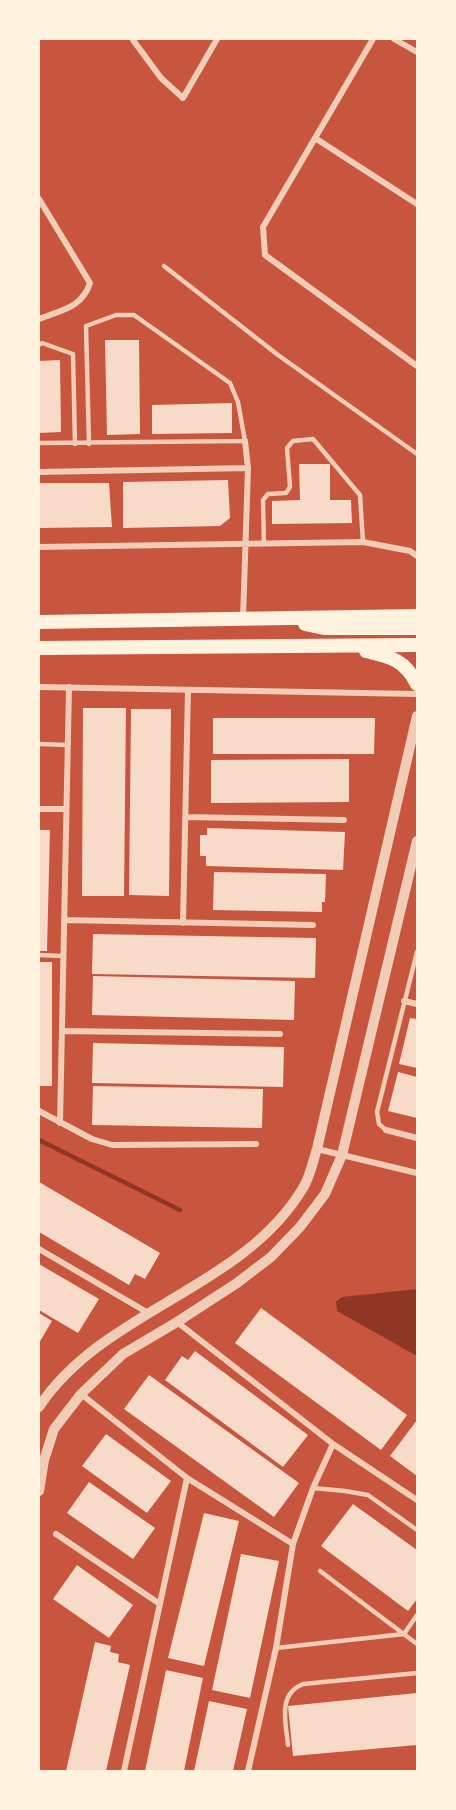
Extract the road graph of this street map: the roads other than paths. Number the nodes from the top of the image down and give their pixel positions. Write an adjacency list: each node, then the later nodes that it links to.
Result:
1 (217, 39): 4 (street)
2 (373, 39): 6 (street)
3 (394, 39): 5 (street)
4 (133, 40)
5 (417, 52)
6 (315, 138): 8 (street); 12 (street)
7 (39, 199): 10 (street)
8 (417, 204)
9 (164, 266): 19 (lane)
10 (39, 319)
11 (39, 345): 14 (lane)
12 (417, 366)
13 (88, 389): 14 (lane); 15 (lane); 18 (lane)
14 (74, 390): 17 (lane)
15 (244, 441): 18 (lane); 20 (street)
16 (39, 443): 17 (lane)
17 (75, 444): 18 (lane)
18 (89, 444)
19 (417, 454)
20 (248, 468): 21 (street); 23 (street)
21 (39, 472)
22 (363, 542): 24 (street); 24 (lane); 26 (street)
23 (245, 544): 24 (street); 25 (street); 29 (street)
24 (264, 544)
25 (39, 548)
26 (417, 556)
27 (417, 616): 28 (main road)
28 (286, 619): 29 (main road); 31 (main road)
29 (243, 620): 30 (main road)
30 (39, 622)
31 (417, 628)
32 (417, 645): 33 (main road)
33 (348, 647): 34 (main road); 35 (main road)
34 (39, 648)
35 (417, 684)
36 (39, 687): 37 (street)
37 (69, 687): 38 (street); 42 (street)
38 (188, 690): 39 (street); 45 (street)
39 (417, 693)
40 (417, 716): 63 (street)
41 (39, 744): 42 (lane)
42 (68, 745): 44 (street)
43 (39, 808): 44 (street)
44 (66, 809): 48 (street)
45 (186, 817): 46 (street); 49 (street)
46 (344, 820)
47 (417, 841): 64 (street)
48 (64, 921): 49 (street); 53 (street)
49 (183, 922): 50 (street)
50 (313, 925)
51 (417, 952): 54 (lane)
52 (39, 955): 53 (lane)
53 (63, 956): 56 (street)
54 (404, 1001): 55 (street); 60 (lane)
55 (417, 1004)
56 (62, 1032): 57 (street); 59 (street)
57 (280, 1034)
58 (39, 1111): 59 (street)
59 (60, 1122): 62 (street)
60 (386, 1130): 61 (street)
61 (417, 1138)
62 (256, 1144)
63 (317, 1149): 64 (street); 67 (street)
64 (342, 1155): 65 (street); 68 (street)
65 (417, 1173)
66 (39, 1249): 67 (street)
67 (150, 1314): 70 (street)
68 (177, 1322): 69 (street); 71 (street)
69 (81, 1394): 72 (street); 73 (street)
70 (39, 1407)
71 (333, 1444): 74 (street); 76 (street)
72 (41, 1460): 75 (street)
73 (187, 1478): 79 (street); 81 (street)
74 (313, 1488): 77 (lane); 79 (street)
75 (39, 1491)
76 (417, 1500)
77 (417, 1530)
78 (56, 1534): 81 (street)
79 (293, 1544): 85 (street)
80 (320, 1571): 83 (lane)
81 (160, 1604): 88 (street)
82 (417, 1615): 83 (lane)
83 (404, 1634): 84 (lane); 85 (lane)
84 (417, 1644)
85 (276, 1648): 89 (street)
86 (417, 1673): 87 (lane)
87 (288, 1745)
88 (124, 1771)
89 (248, 1771)

